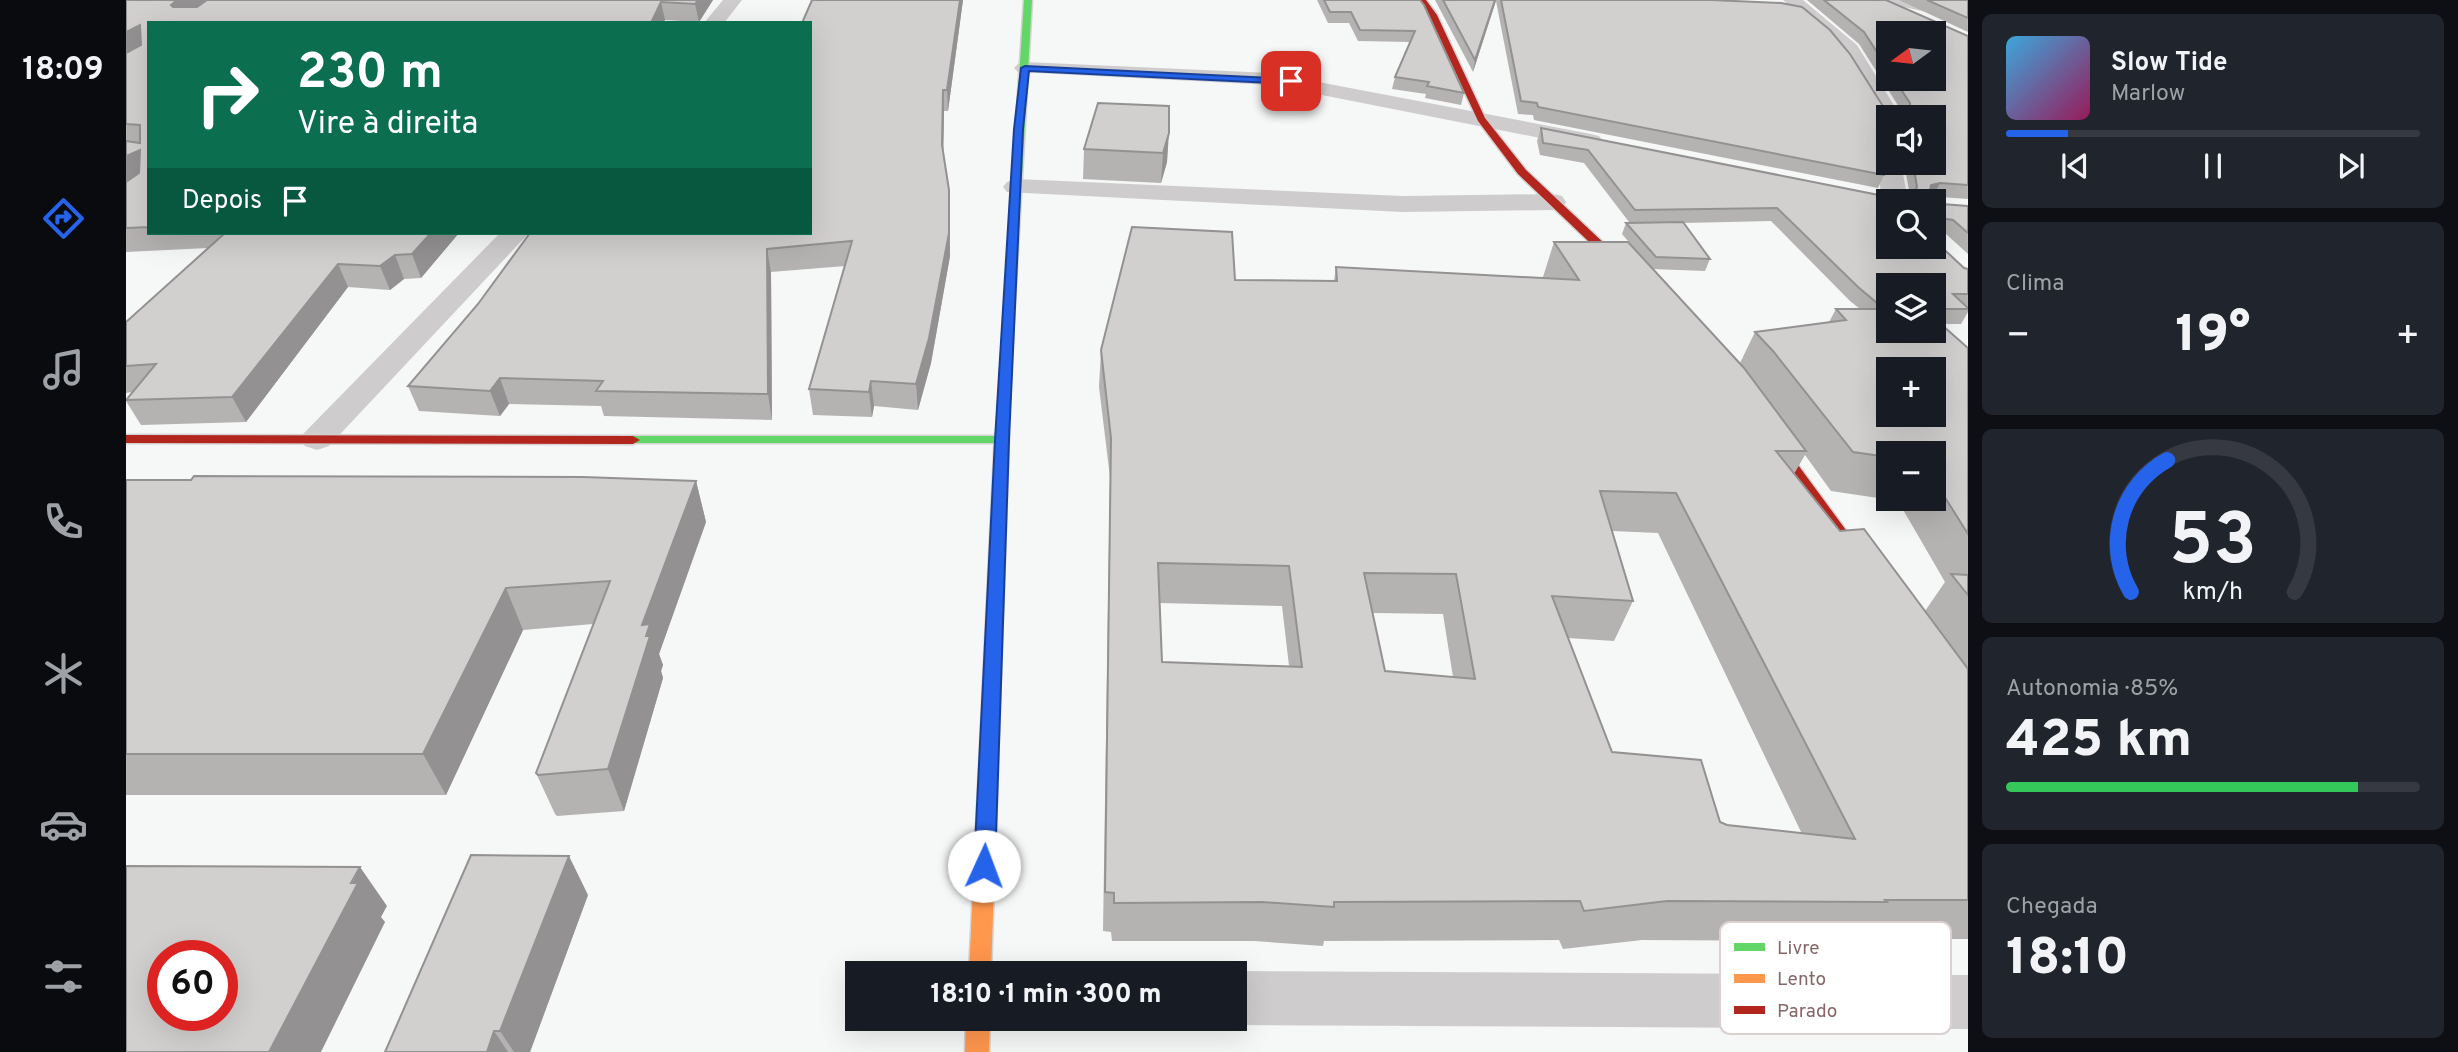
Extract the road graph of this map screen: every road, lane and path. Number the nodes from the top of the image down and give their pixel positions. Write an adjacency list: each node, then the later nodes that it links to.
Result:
1 (733, 0): 8 (street)
2 (1028, 0): 10 (street)
3 (1422, 0): 12 (street)
4 (1878, 0): 9 (street)
5 (1897, 0): 7 (street)
6 (1788, 5): 11 (street)
7 (1968, 15)
8 (716, 21)
9 (1921, 21)
10 (1025, 68): 12 (street); 14 (street)
11 (1883, 105)
12 (1481, 119): 13 (street); 15 (street)
13 (1611, 145)
14 (1016, 187): 15 (street); 21 (street)
15 (1553, 202): 17 (street)
16 (513, 235): 20 (street)
17 (1649, 295)
18 (1757, 419): 22 (street)
19 (126, 439): 20 (street)
20 (317, 439): 21 (street)
21 (1002, 440): 23 (street)
22 (1861, 564)
23 (980, 961)
24 (1247, 998): 25 (street)
25 (1720, 1001)
26 (978, 1031): 27 (street)
27 (977, 1052)

